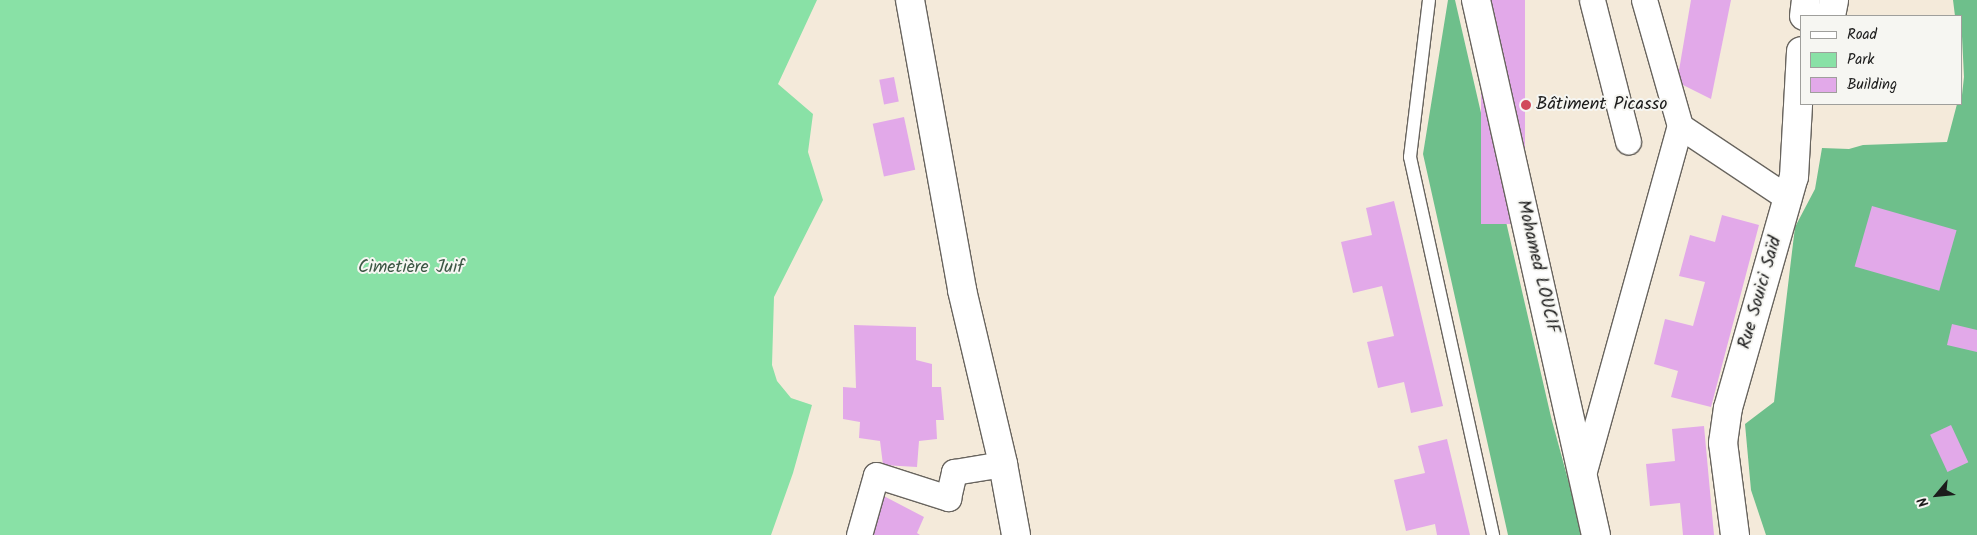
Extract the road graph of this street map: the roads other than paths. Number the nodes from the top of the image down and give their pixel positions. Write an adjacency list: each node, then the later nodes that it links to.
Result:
1 (910, 0): 15 (main road)
2 (1429, 0): 19 (lane)
3 (1476, 0): 16 (main road, Mohamed LOUCIF)
4 (1592, 0): 13 (street)
5 (1644, 0): 12 (street)
6 (1806, 0): 8 (main road)
7 (1834, 0): 9 (main road)
8 (1804, 15)
9 (1831, 15)
10 (1800, 65): 14 (main road, Rue Souici Saïd)
11 (1811, 105): 14 (main road)
12 (1680, 126): 14 (street); 16 (street)
13 (1628, 141)
14 (1791, 188): 21 (main road, Rue Souici Saïd)
15 (1003, 464): 17 (street); 18 (main road)
16 (1584, 471): 20 (main road, Mohamed LOUCIF)
17 (858, 535)
18 (1016, 535)
19 (1492, 535)
20 (1596, 535)
21 (1735, 535)

